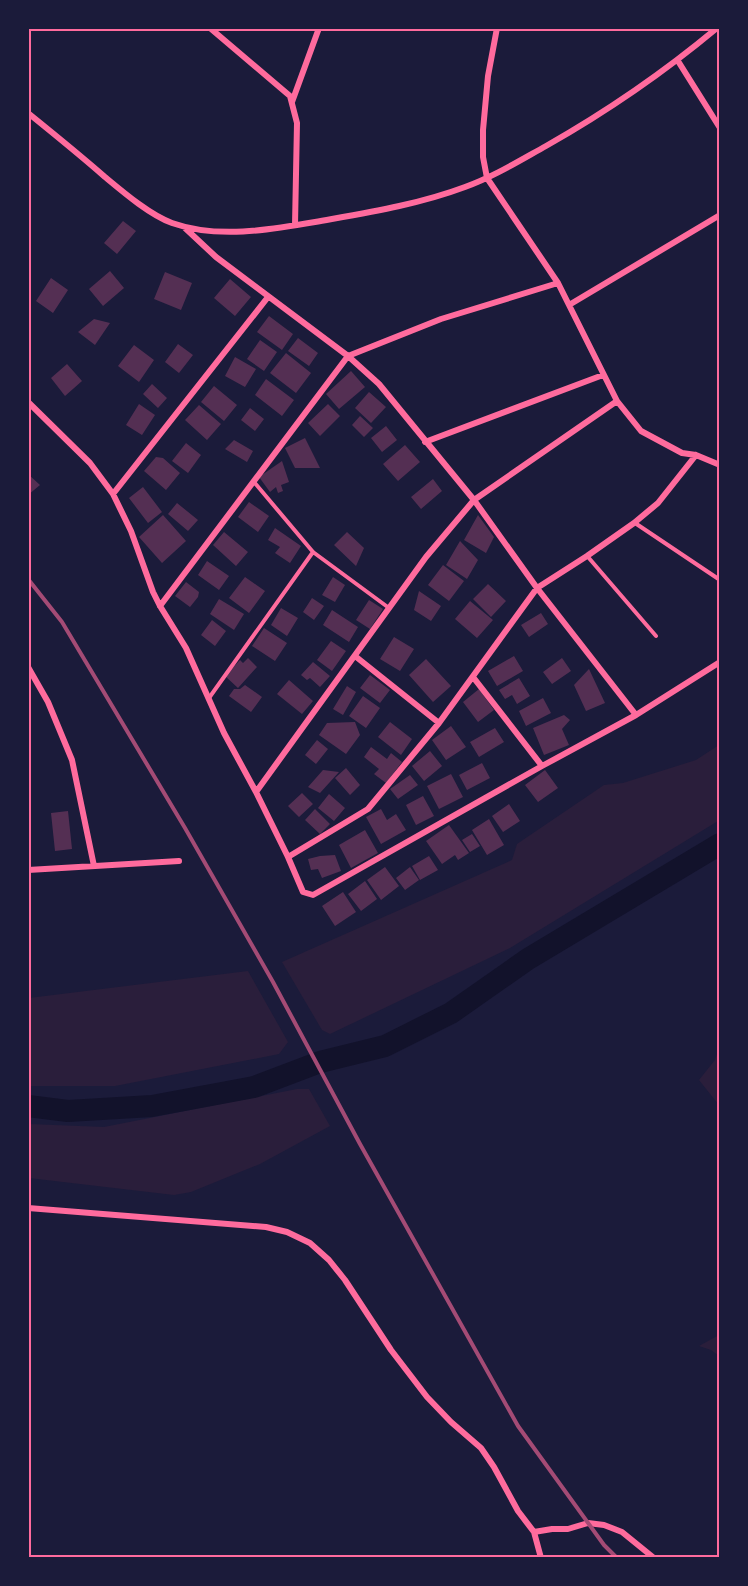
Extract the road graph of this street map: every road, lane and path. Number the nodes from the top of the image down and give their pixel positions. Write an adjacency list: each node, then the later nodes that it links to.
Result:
1 (31, 28): 6 (path)
2 (210, 28): 8 (street)
3 (319, 28): 8 (street)
4 (497, 28): 11 (street)
5 (717, 28): 7 (street)
6 (28, 33)
7 (678, 61): 10 (street); 11 (street)
8 (292, 103): 13 (street)
9 (28, 113): 14 (street)
10 (720, 128)
11 (487, 178): 13 (street); 15 (street)
12 (720, 215): 17 (street)
13 (295, 225): 14 (street)
14 (183, 227): 16 (street)
15 (558, 283): 17 (street); 18 (street)
16 (268, 297): 18 (street); 26 (street)
17 (569, 305): 19 (street)
18 (348, 356): 22 (street); 25 (street)
19 (603, 375): 20 (street); 22 (street)
20 (617, 401): 23 (street); 27 (street)
21 (28, 402): 26 (street)
22 (425, 442): 27 (street)
23 (696, 455): 24 (street); 28 (street)
24 (720, 465)
25 (254, 482): 29 (lane); 33 (street)
26 (112, 494): 33 (street)
27 (474, 500): 32 (street); 34 (street)
28 (634, 523): 30 (street); 31 (lane)
29 (313, 552): 34 (lane); 40 (lane)
30 (587, 556): 32 (street); 35 (lane)
31 (720, 580)
32 (537, 588): 39 (street); 41 (street)
33 (160, 606): 40 (street)
34 (389, 608): 36 (street)
35 (656, 636)
36 (355, 656): 42 (street); 44 (street)
37 (720, 662): 41 (street)
38 (28, 667): 47 (street)
39 (472, 677): 42 (street); 43 (street)
40 (209, 698): 44 (street)
41 (636, 715): 43 (street)
42 (439, 723): 45 (street)
43 (542, 766): 45 (street)
44 (256, 792): 45 (street)
45 (288, 857)
46 (179, 861): 47 (street)
47 (94, 866): 48 (street)
48 (28, 870)
49 (28, 1208): 50 (street)
50 (534, 1532): 51 (street); 52 (street)
51 (541, 1557)
52 (654, 1557)

